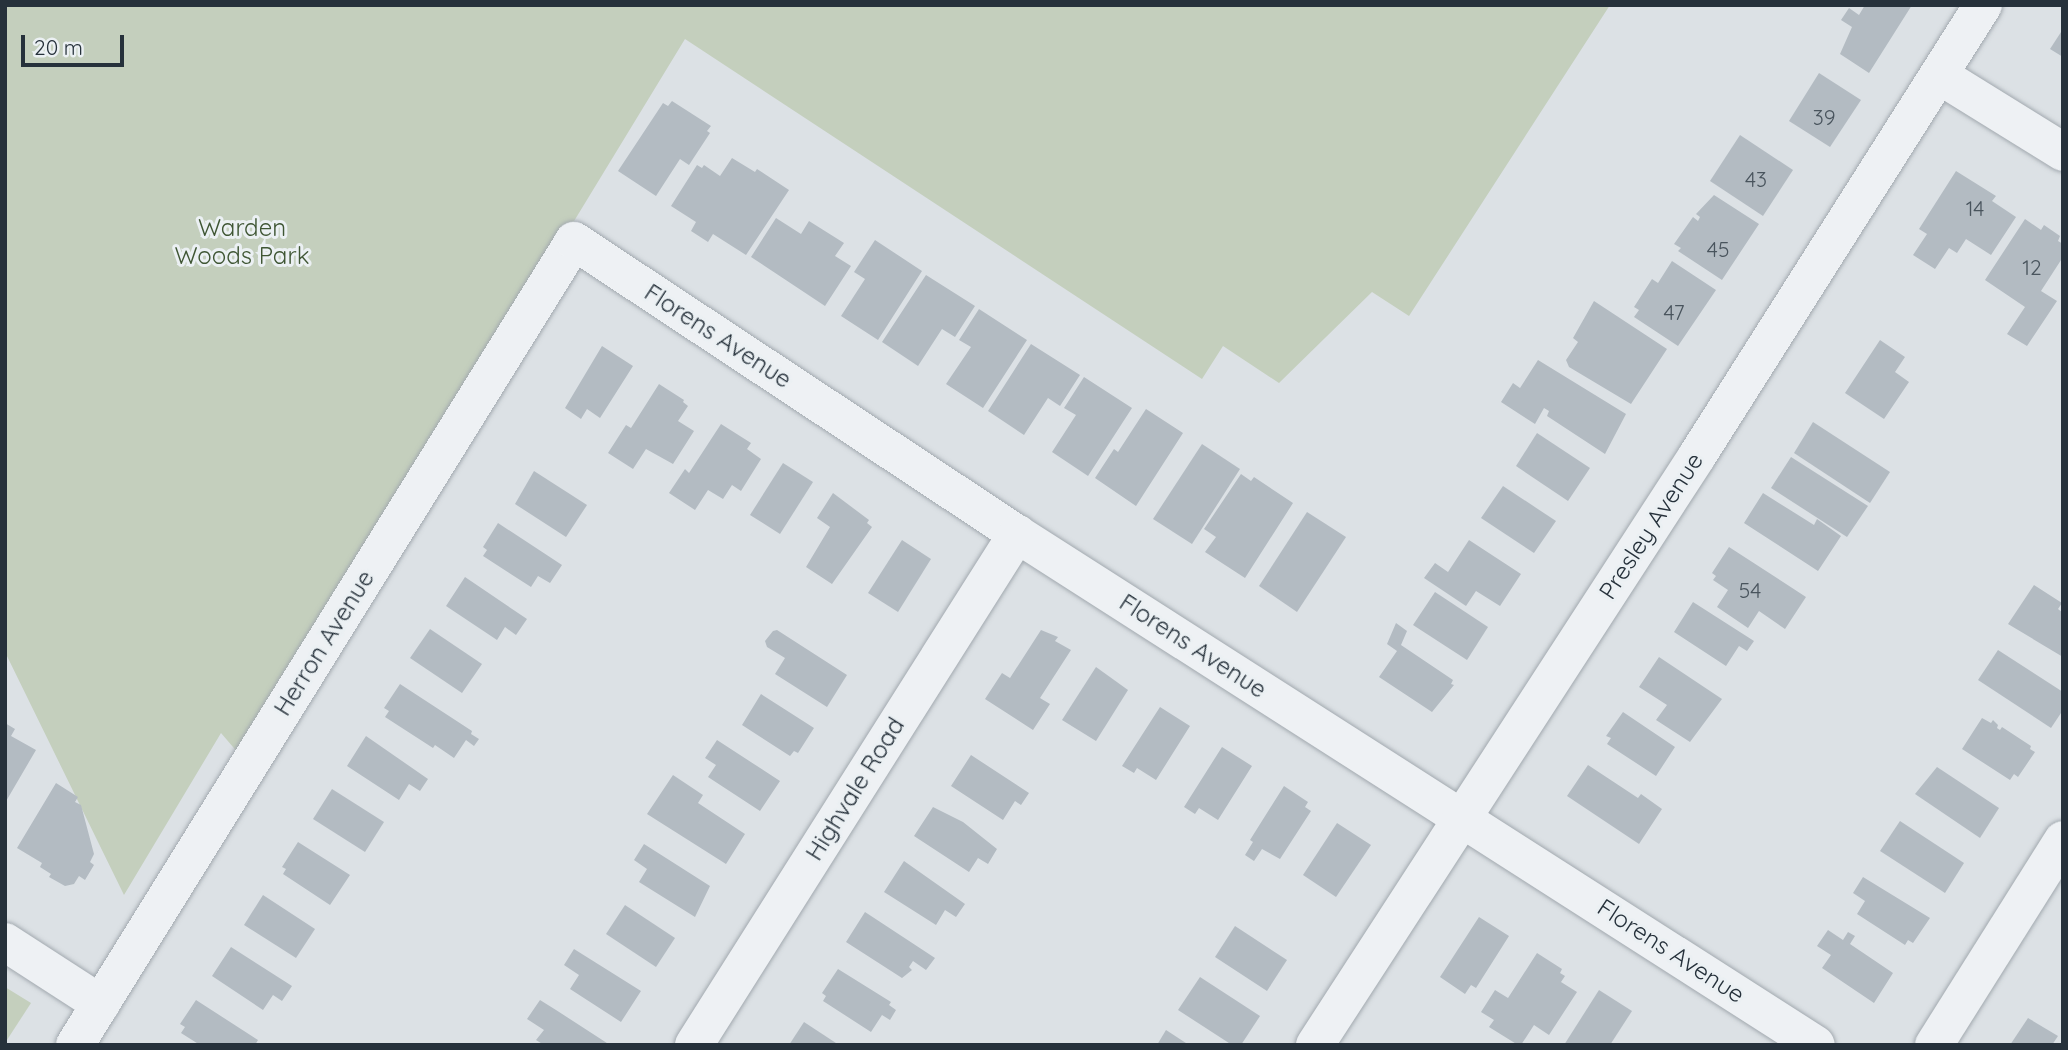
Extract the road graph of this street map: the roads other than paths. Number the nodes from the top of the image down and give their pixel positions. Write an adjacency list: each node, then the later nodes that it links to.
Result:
1 (1983, 5): 2 (street, Presley Avenue)
2 (1939, 75): 3 (street); 6 (street, Presley Avenue)
3 (2063, 152)
4 (574, 241): 5 (street, Florens Avenue); 9 (street, Herron Avenue)
5 (1017, 534): 6 (street, Florens Avenue); 11 (street, Highvale Road)
6 (1461, 818): 12 (street, Presley Avenue); 13 (street, Florens Avenue)
7 (2063, 839): 14 (street)
8 (5, 942): 9 (street)
9 (101, 1004): 10 (street, Herron Avenue)
10 (75, 1045)
11 (694, 1045)
12 (1315, 1045)
13 (1816, 1045)
14 (1934, 1045)

